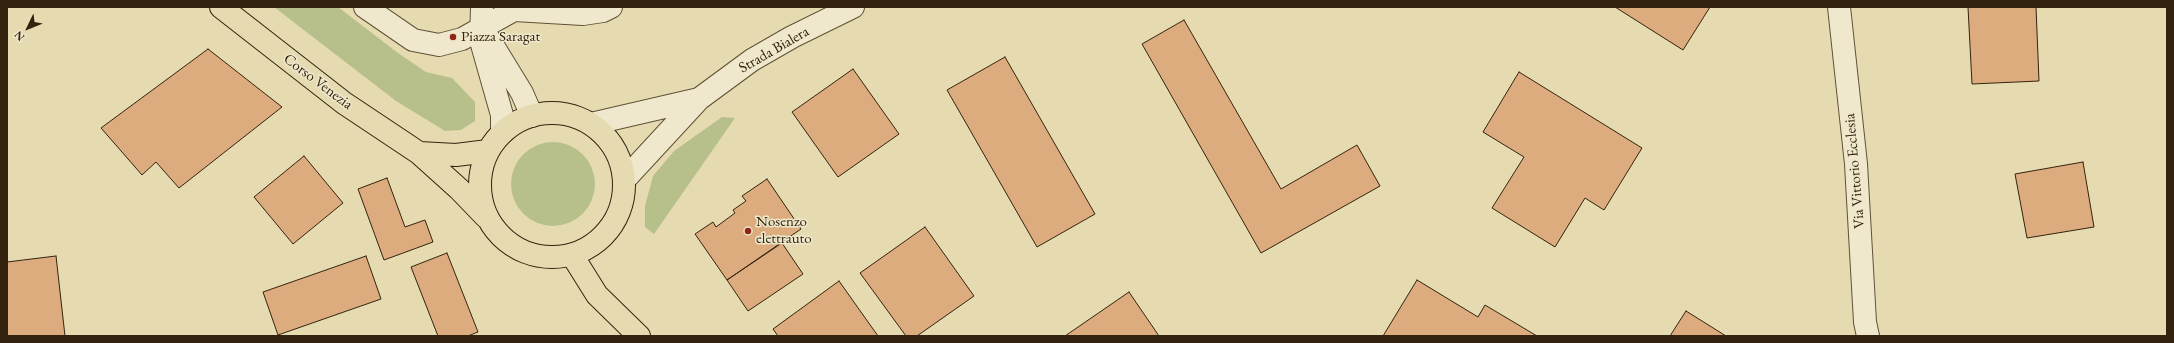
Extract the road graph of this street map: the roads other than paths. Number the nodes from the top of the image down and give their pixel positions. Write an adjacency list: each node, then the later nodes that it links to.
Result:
1 (221, 7): 12 (main road, Corso Venezia)
2 (365, 7): 6 (street)
3 (611, 7): 6 (street)
4 (853, 7): 7 (street, Strada Bialera)
5 (1839, 7): 17 (street, Via Vittorio Ecclesia)
6 (482, 18): 8 (street); 10 (street)
7 (699, 99): 9 (street, Strada Bialera); 13 (street, Strada Bialera)
8 (532, 116): 9 (main road, Corso Venezia); 10 (main road, Corso Venezia)
9 (591, 124): 13 (main road, Corso Venezia)
10 (502, 133): 11 (main road, Corso Venezia)
11 (488, 151): 12 (main road); 14 (main road)
12 (419, 153): 14 (main road, Corso Venezia)
13 (624, 179): 15 (main road, Corso Venezia)
14 (489, 220): 15 (main road, Corso Venezia)
15 (572, 255): 16 (main road)
16 (639, 336)
17 (1868, 336)

